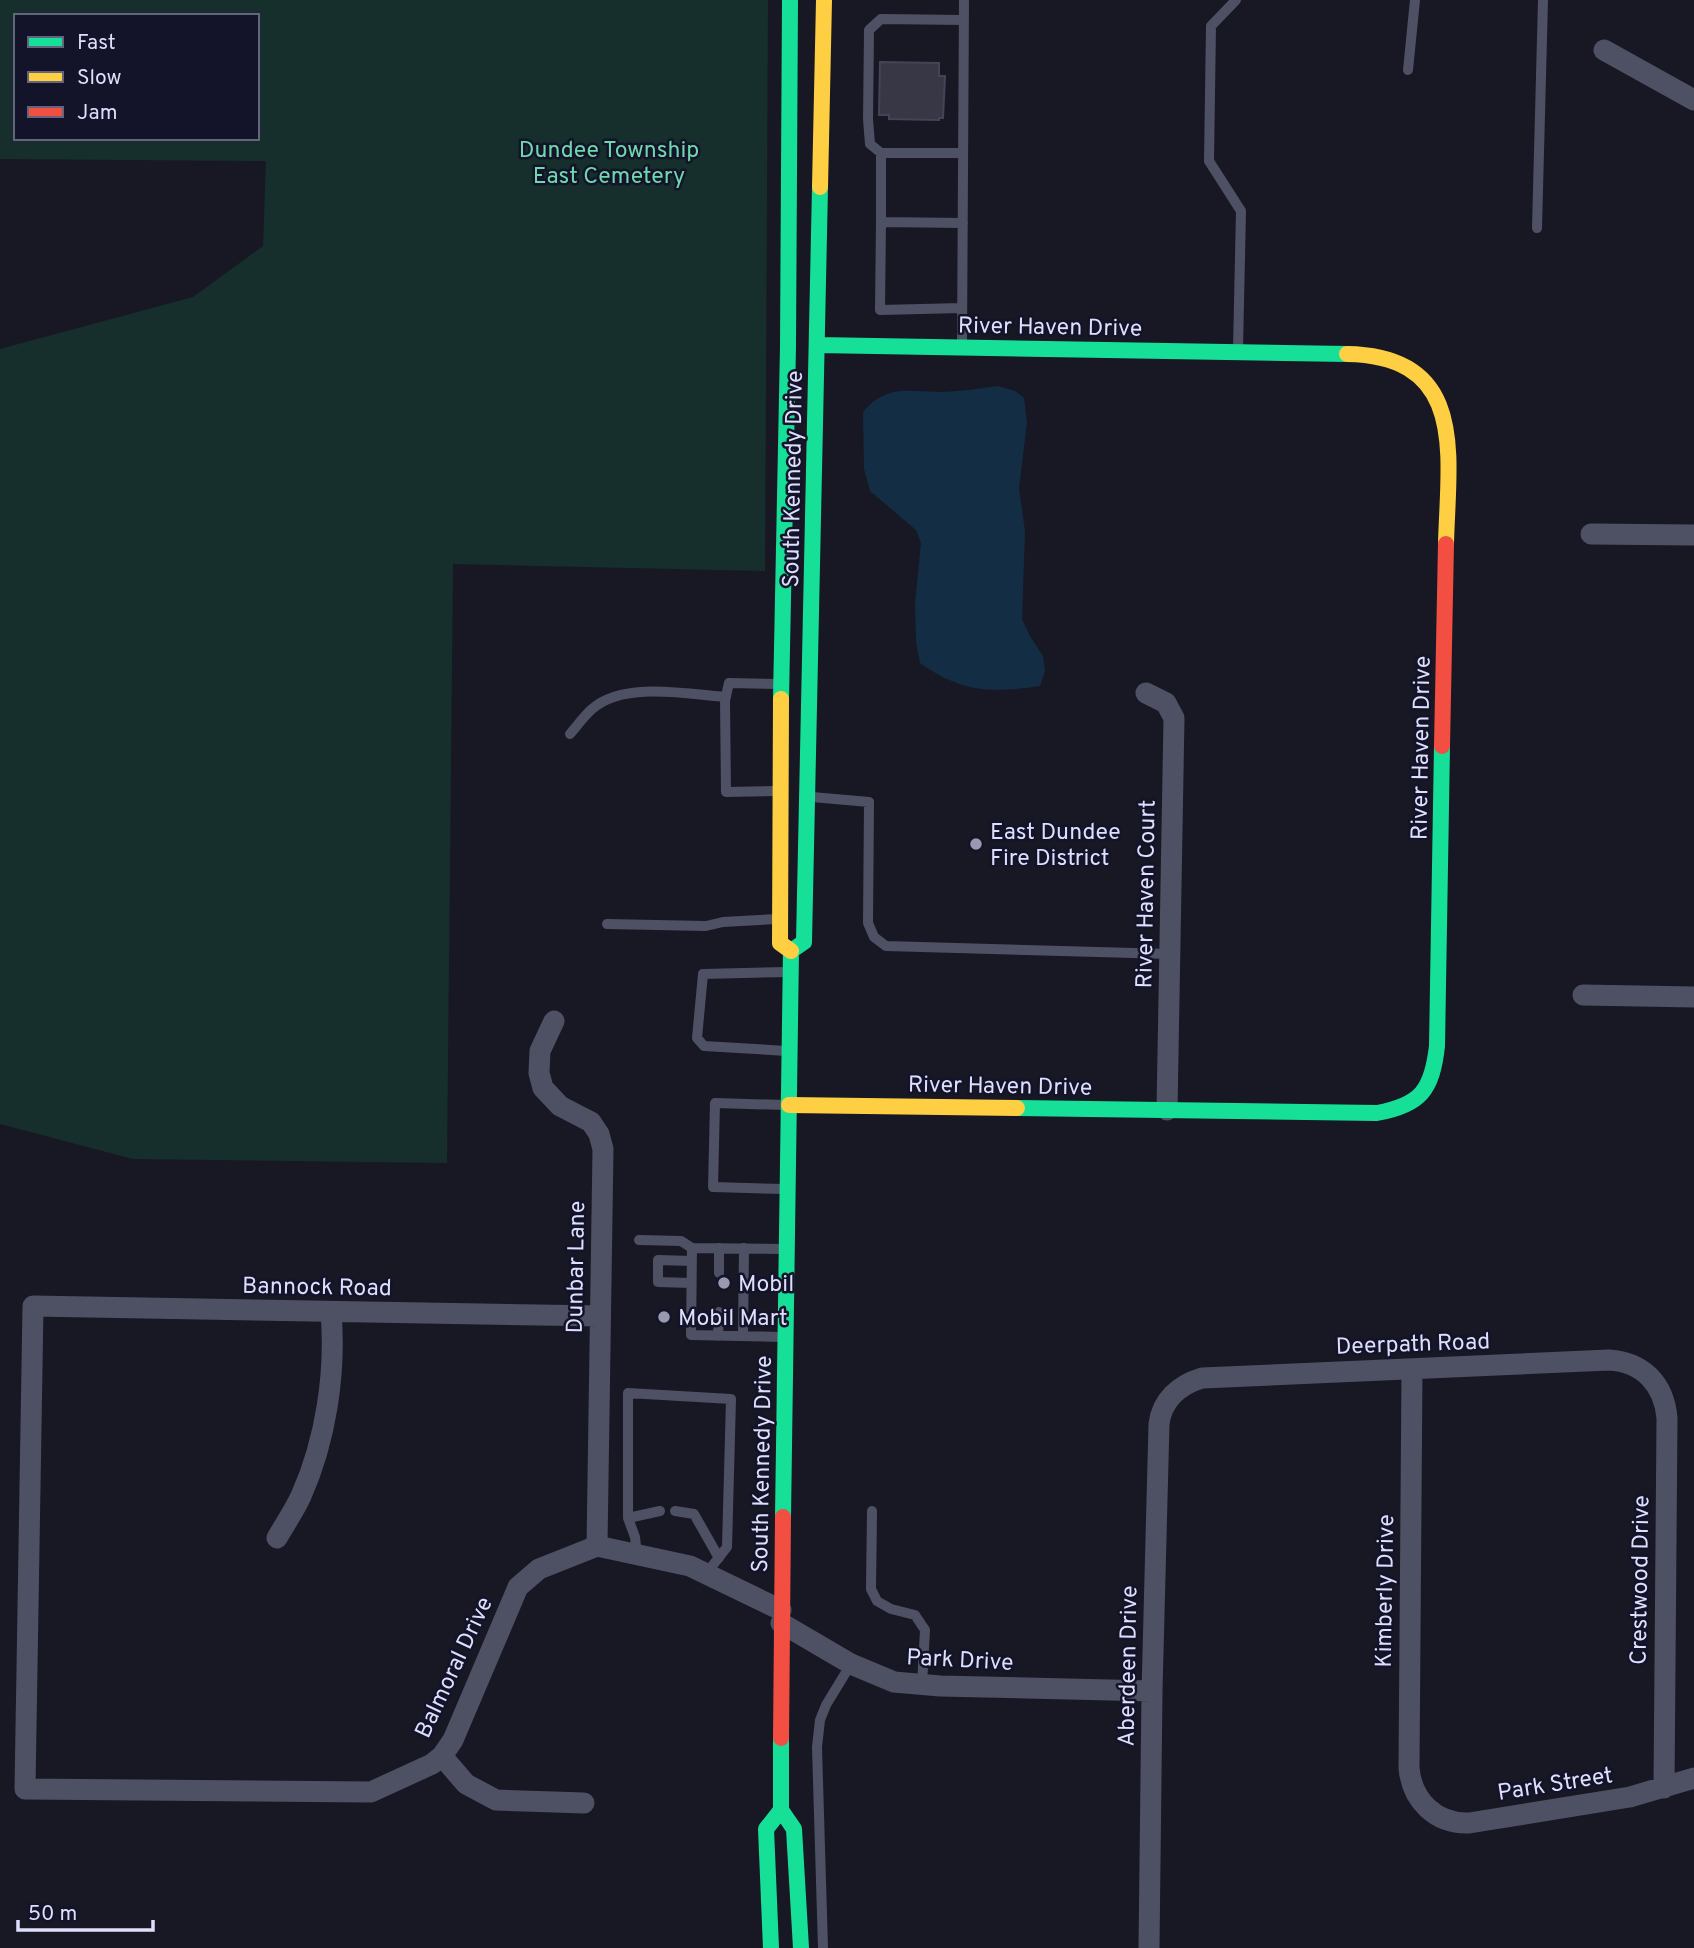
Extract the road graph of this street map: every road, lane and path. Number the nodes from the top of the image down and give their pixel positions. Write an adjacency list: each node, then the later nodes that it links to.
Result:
1 (790, 0): 22 (main road, South Kennedy Drive)
2 (824, 0): 17 (main road, South Kennedy Drive)
3 (964, 0): 7 (lane)
4 (1236, 0): 19 (lane)
5 (1415, 0): 9 (lane)
6 (1543, 0): 15 (lane)
7 (964, 20): 11 (lane); 12 (lane)
8 (1604, 50): 10 (street)
9 (1408, 70)
10 (1694, 100)
11 (881, 153): 12 (lane); 13 (lane)
12 (963, 153): 14 (lane)
13 (881, 222): 14 (lane); 16 (lane)
14 (963, 223): 16 (lane)
15 (1537, 228)
16 (962, 308): 18 (lane)
17 (817, 345): 18 (main road, River Haven Drive); 27 (main road, South Kennedy Drive)
18 (962, 348): 19 (main road, River Haven Drive)
19 (1238, 352): 38 (main road, River Haven Drive)
20 (1591, 534): 21 (street)
21 (1694, 535)
22 (781, 684): 24 (lane); 26 (main road, South Kennedy Drive)
23 (1146, 693): 31 (street, River Haven Court)
24 (726, 696): 25 (lane); 26 (lane)
25 (570, 734)
26 (779, 791): 28 (main road, South Kennedy Drive)
27 (808, 796): 30 (main road, South Kennedy Drive); 31 (lane)
28 (780, 919): 29 (lane); 30 (main road, South Kennedy Drive)
29 (607, 924)
30 (791, 951): 32 (main road, South Kennedy Drive)
31 (1170, 954): 38 (street, River Haven Court)
32 (790, 972): 36 (main road, South Kennedy Drive); 36 (lane)
33 (1583, 995): 34 (street)
34 (1694, 997)
35 (554, 1021): 50 (street, Dunbar Lane)
36 (789, 1052): 37 (main road, South Kennedy Drive)
37 (789, 1105): 38 (main road, River Haven Drive); 39 (main road, South Kennedy Drive); 39 (lane)
38 (1167, 1110)
39 (787, 1189): 44 (main road, South Kennedy Drive)
40 (639, 1240): 41 (lane)
41 (692, 1248): 42 (lane); 45 (lane)
42 (719, 1248): 43 (lane); 46 (lane)
43 (744, 1248): 44 (lane); 52 (lane)
44 (786, 1249): 53 (main road, South Kennedy Drive)
45 (692, 1261): 47 (lane); 47 (lane)
46 (719, 1273)
47 (691, 1283): 51 (lane)
48 (331, 1312): 50 (street, Bannock Road); 61 (street); 72 (street, Bannock Road)
49 (719, 1312): 51 (lane)
50 (600, 1316): 62 (street, Dunbar Lane)
51 (718, 1336): 52 (lane)
52 (743, 1336): 53 (lane)
53 (785, 1337): 65 (main road, South Kennedy Drive)
54 (1412, 1370): 55 (street, Deerpath Road); 56 (street, Deerpath Road); 74 (street, Kimberly Drive)
55 (1650, 1376): 71 (street, Crestwood Drive)
56 (1177, 1390): 68 (street, Aberdeen Drive)
57 (660, 1511): 60 (lane)
58 (675, 1511): 64 (lane)
59 (872, 1511): 67 (lane)
60 (628, 1518): 63 (lane); 64 (lane)
61 (277, 1538)
62 (597, 1546): 63 (street); 69 (street, Balmoral Drive)
63 (637, 1555): 64 (street)
64 (712, 1566): 65 (street)
65 (781, 1617): 66 (street, Park Drive); 75 (main road, South Kennedy Drive)
66 (851, 1664): 67 (street, Park Drive); 78 (lane)
67 (922, 1685): 68 (street, Park Drive)
68 (1152, 1691): 79 (street, Aberdeen Drive)
69 (442, 1756): 72 (street, Balmoral Drive); 73 (street)
70 (1694, 1778): 71 (street, Park Street)
71 (1664, 1788): 74 (street, Park Street)
72 (25, 1789)
73 (584, 1803)
74 (1427, 1807)
75 (781, 1810): 76 (main road, South Kennedy Drive); 77 (main road, South Kennedy Drive)
76 (771, 1948)
77 (801, 1948)
78 (824, 1948)
79 (1149, 1948)

